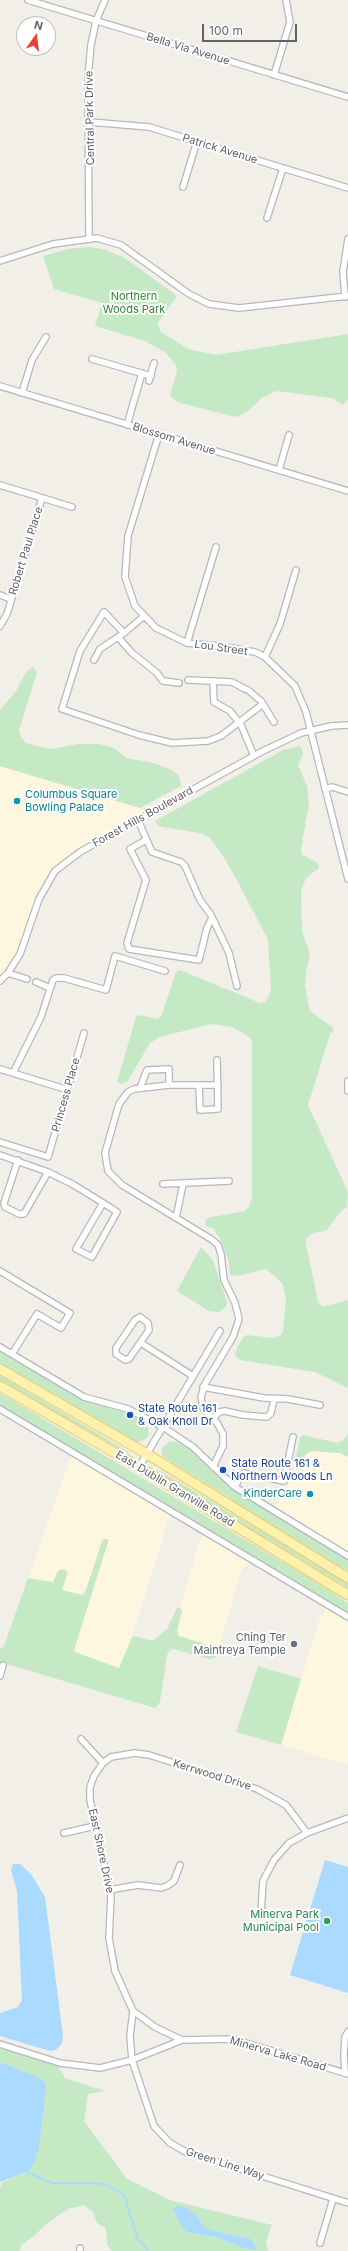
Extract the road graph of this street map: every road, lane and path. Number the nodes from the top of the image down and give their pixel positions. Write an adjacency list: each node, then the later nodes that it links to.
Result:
1 (28, 0): 4 (street, Bella Via Avenue)
2 (105, 0): 4 (street, Central Park Drive)
3 (286, 0): 5 (street)
4 (96, 21): 5 (street, Bella Via Avenue); 7 (street, Central Park Drive)
5 (274, 75): 6 (street, Bella Via Avenue)
6 (348, 97)
7 (90, 122): 8 (street, Patrick Avenue); 13 (street, Central Park Drive)
8 (197, 141): 9 (street, Patrick Avenue); 10 (street)
9 (283, 168): 11 (street, Patrick Avenue); 12 (street)
10 (183, 187)
11 (348, 188)
12 (266, 218)
13 (90, 238): 15 (street); 16 (street)
14 (348, 239): 16 (street)
15 (0, 261)
16 (347, 296)
17 (46, 338): 22 (street)
18 (92, 359): 20 (street)
19 (154, 363): 20 (street)
20 (142, 373): 23 (street)
21 (0, 386): 22 (street, Blossom Avenue)
22 (22, 393): 23 (street, Blossom Avenue)
23 (127, 425): 24 (street, Blossom Avenue)
24 (159, 434): 26 (street, Blossom Avenue); 35 (street, Lou Street)
25 (289, 435): 26 (street)
26 (279, 470): 28 (street, Blossom Avenue)
27 (0, 485): 29 (street)
28 (348, 491)
29 (42, 498): 30 (street); 34 (street, Robert Paul Place)
30 (72, 507)
31 (216, 547): 39 (street)
32 (296, 570): 40 (street)
33 (0, 595): 34 (street)
34 (11, 599): 36 (street, Robert Paul Place)
35 (143, 617): 37 (street); 39 (street, Lou Street)
36 (0, 626)
37 (124, 634): 38 (street); 47 (street)
38 (118, 637): 41 (street); 44 (street)
39 (187, 643): 40 (street, Lou Street)
40 (265, 657): 49 (street, Lou Street)
41 (94, 660)
42 (188, 680): 43 (street)
43 (213, 681): 45 (street); 47 (street)
44 (179, 683)
45 (263, 704): 46 (street); 47 (street)
46 (274, 722)
47 (240, 723): 50 (street)
48 (348, 725): 49 (street, Forest Hills Boulevard)
49 (310, 730): 50 (street, Forest Hills Boulevard); 51 (street, Lou Street)
50 (254, 756): 53 (street, Forest Hills Boulevard)
51 (325, 789): 52 (street); 55 (street, Lou Street)
52 (348, 792)
53 (138, 820): 54 (street); 58 (street, Forest Hills Boulevard)
54 (146, 840): 56 (street); 56 (street)
55 (348, 880)
56 (212, 918): 62 (street)
57 (164, 971): 63 (street)
58 (8, 973): 59 (street); 60 (street, Forest Hills Boulevard)
59 (27, 979)
60 (0, 981)
61 (36, 982): 63 (street)
62 (237, 986)
63 (50, 988): 67 (street)
64 (84, 1033): 73 (street, Princess Place)
65 (217, 1060): 70 (street)
66 (0, 1069): 67 (street)
67 (13, 1073): 73 (street)
68 (348, 1081): 74 (street)
69 (169, 1085): 71 (street); 72 (street); 72 (street)
70 (218, 1085): 71 (street); 71 (street)
71 (200, 1086)
72 (140, 1088): 83 (street)
73 (68, 1090): 75 (street, Princess Place)
74 (348, 1091)
75 (0, 1142)
76 (0, 1155): 77 (street)
77 (18, 1160): 78 (street); 78 (street)
78 (48, 1172): 82 (street)
79 (229, 1181): 81 (street)
80 (163, 1184): 81 (street)
81 (183, 1184): 83 (street)
82 (103, 1203): 82 (street)
83 (176, 1218): 92 (street)
84 (0, 1271): 88 (street)
85 (220, 1331): 90 (street)
86 (141, 1343): 86 (street); 90 (street)
87 (0, 1347): 88 (street)
88 (12, 1354): 97 (street)
89 (0, 1369): 99 (main road, East Dublin Granville Road)
90 (193, 1376): 97 (street)
91 (0, 1386): 100 (main road, East Dublin Granville Road)
92 (203, 1387): 93 (street); 96 (street)
93 (274, 1399): 94 (street); 96 (street)
94 (320, 1405)
95 (0, 1409): 106 (street, East Dublin Granville Road)
96 (212, 1419): 101 (street)
97 (163, 1427): 99 (street); 101 (street)
98 (293, 1437): 102 (street)
99 (147, 1454): 100 (street); 104 (main road, East Dublin Granville Road)
100 (139, 1467): 105 (main road, East Dublin Granville Road)
101 (213, 1467): 102 (street)
102 (235, 1487): 103 (street)
103 (348, 1556)
104 (348, 1578)
105 (348, 1594)
106 (348, 1617)
107 (3, 1665): 108 (street)
108 (0, 1676)
109 (81, 1739): 110 (street)
110 (103, 1763): 112 (street, East Shore Drive); 114 (street, Kerrwood Drive)
111 (348, 1818): 114 (street)
112 (96, 1826): 113 (street); 116 (street, East Shore Drive)
113 (64, 1833)
114 (307, 1833): 117 (street)
115 (180, 1865): 116 (street)
116 (110, 1890): 118 (street, East Shore Drive)
117 (261, 1913)
118 (133, 2011): 120 (street); 122 (street, East Shore Drive)
119 (348, 2032): 123 (street)
120 (182, 2040): 122 (street, Minerva Lake Road); 123 (street, Minerva Lake Road)
121 (0, 2044): 122 (street, Minerva Lake Road)
122 (132, 2060): 124 (street, Green Line Way)
123 (347, 2074)
124 (333, 2199): 125 (street, Green Line Way); 126 (street)
125 (348, 2203)
126 (320, 2243)

